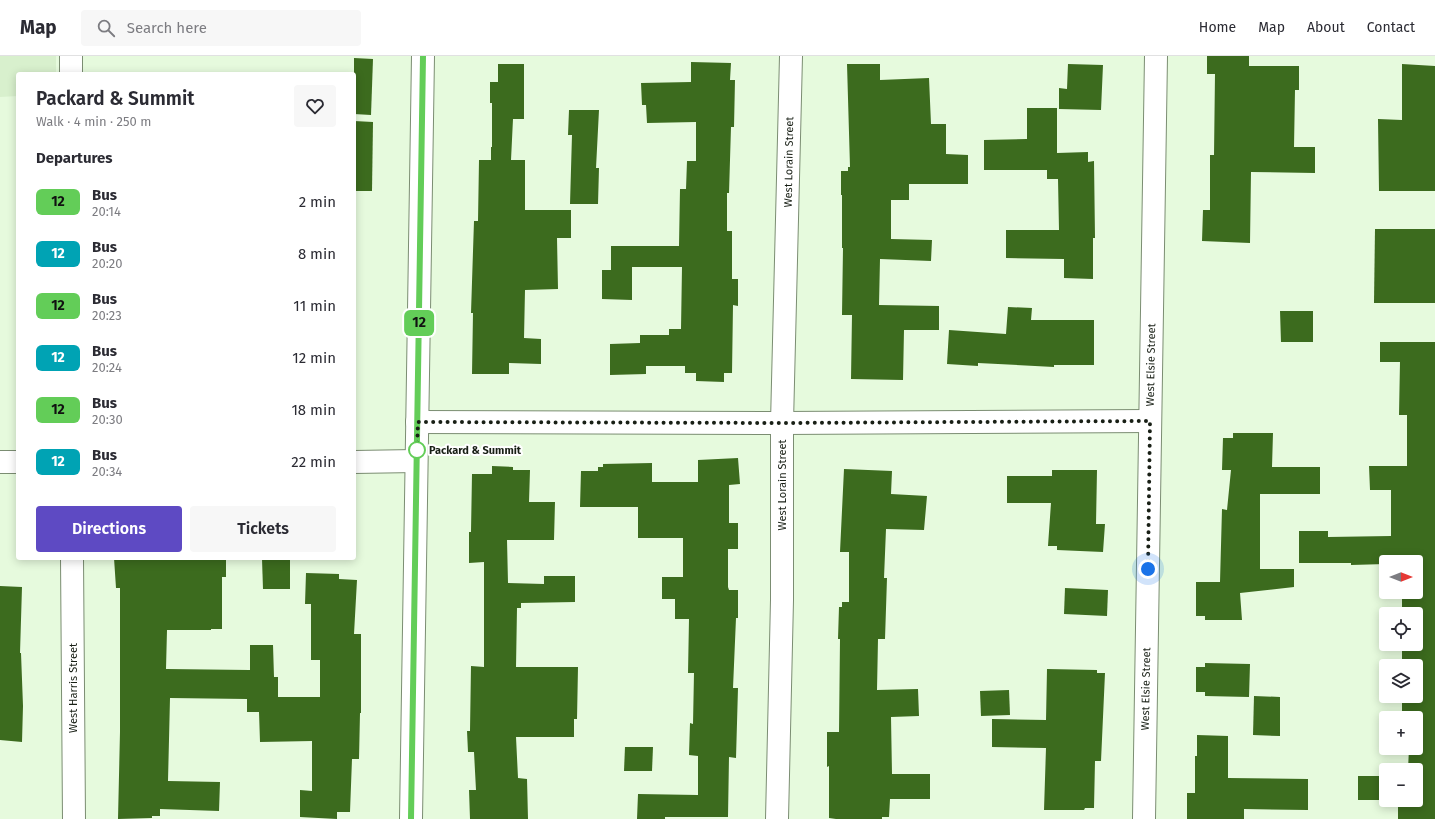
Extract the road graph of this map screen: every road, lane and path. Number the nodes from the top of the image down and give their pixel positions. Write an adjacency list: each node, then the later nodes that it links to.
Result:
1 (71, 56): 5 (street)
2 (423, 56): 7 (street)
3 (792, 56): 8 (street, West Lorain Street)
4 (1156, 56): 6 (street, West Elsie Street)
5 (71, 72)
6 (1150, 421): 8 (street); 17 (street, West Elsie Street)
7 (418, 422): 8 (street); 12 (street)
8 (782, 423): 16 (street, West Lorain Street)
9 (0, 462): 10 (street)
10 (16, 462)
11 (356, 462): 12 (street)
12 (416, 462): 15 (street)
13 (72, 560): 14 (street, West Harris Street)
14 (74, 819)
15 (411, 819)
16 (777, 819)
17 (1144, 819)

